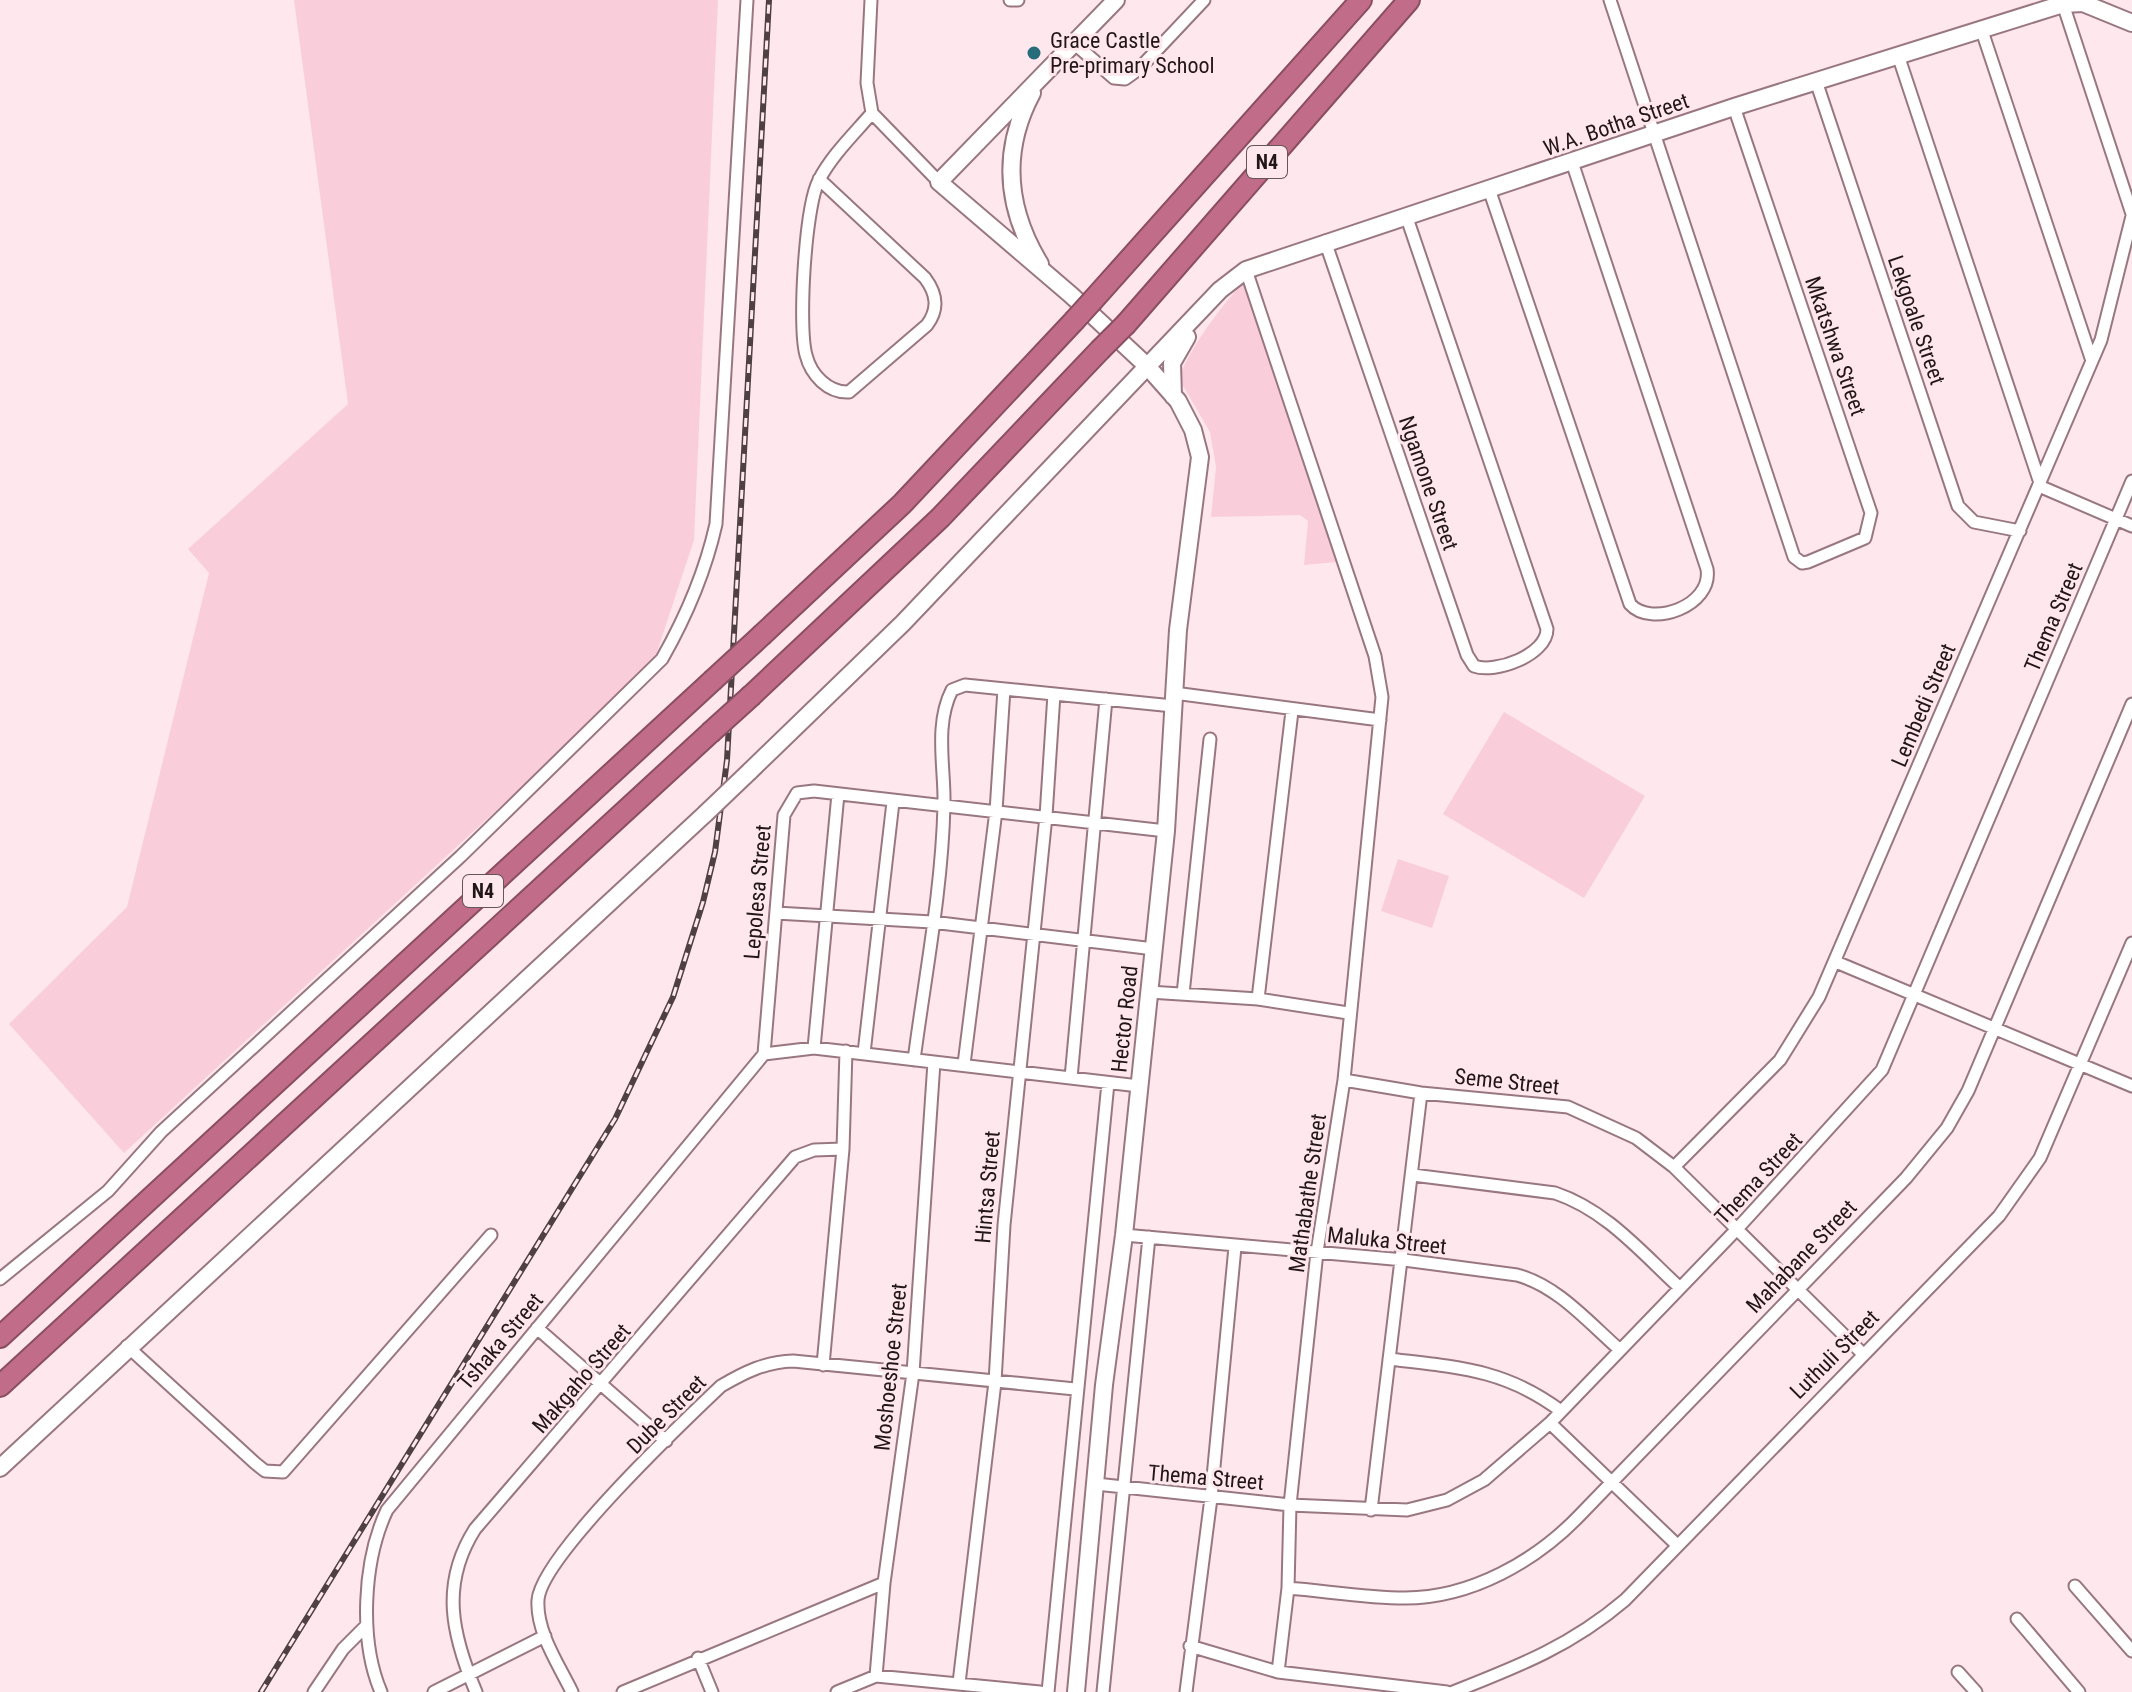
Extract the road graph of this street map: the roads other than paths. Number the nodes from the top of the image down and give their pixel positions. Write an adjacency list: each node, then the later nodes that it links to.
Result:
1 (747, 0): 94 (street)
2 (871, 0): 18 (street)
3 (1010, 0): 4 (street)
4 (1018, 0)
5 (1116, 0): 13 (street)
6 (1204, 0): 13 (street)
7 (1361, 0): 98 (highway, N4, bridge)
8 (1409, 0): 107 (highway, N4, bridge)
9 (1610, 0): 19 (street)
10 (2063, 4): 11 (street, W.A. Botha Street); 12 (street, W.A. Botha Street); 24 (street)
11 (2132, 23)
12 (1981, 28): 14 (street, W.A. Botha Street); 30 (street)
13 (1075, 44): 15 (street)
14 (1898, 55): 16 (street, W.A. Botha Street); 34 (street)
15 (1058, 61): 22 (street); 28 (street)
16 (1816, 81): 17 (street, W.A. Botha Street); 37 (street, Lekgoale Street)
17 (1734, 107): 19 (street, W.A. Botha Street); 19 (street, Mkatshwa Street)
18 (872, 113): 21 (street); 22 (street)
19 (1654, 134): 20 (street, W.A. Botha Street)
20 (1572, 162): 23 (street, W.A. Botha Street); 23 (street)
21 (819, 179): 21 (street)
22 (939, 182): 28 (street, Hector Road)
23 (1489, 189): 25 (street, W.A. Botha Street)
24 (2132, 215): 30 (street, Lembedi Street)
25 (1407, 218): 26 (street, W.A. Botha Street); 26 (street, Ngamone Street)
26 (1325, 241): 27 (street, W.A. Botha Street)
27 (1246, 270): 29 (street, W.A. Botha Street); 44 (street, Mathabathe Street)
28 (1045, 273): 31 (street, Hector Road)
29 (1220, 290): 31 (street, W.A. Botha Street); 32 (street)
30 (2092, 361): 34 (street, Lembedi Street)
31 (1147, 366): 32 (street, Hector Road); 99 (street, W.A. Botha Street, bridge)
32 (1173, 396): 41 (street, Hector Road)
33 (2132, 481): 35 (street, Thema Street)
34 (2040, 485): 35 (street); 37 (street, Lembedi Street)
35 (2116, 519): 36 (street); 65 (street, Thema Street)
36 (2132, 526)
37 (2020, 531): 62 (street, Lembedi Street)
38 (1004, 689): 39 (street); 48 (street); 49 (street)
39 (1054, 694): 40 (street); 50 (street, Hintsa Street)
40 (1106, 699): 41 (street); 51 (street)
41 (1173, 699): 43 (street); 52 (street, Hector Road)
42 (2132, 704): 68 (street, Mahabane Street)
43 (1292, 711): 44 (street); 66 (street)
44 (1380, 720): 67 (street, Mathabathe Street)
45 (1210, 739): 64 (street)
46 (838, 794): 47 (street, Lepolesa Street); 53 (street, Lepolesa Street); 54 (street)
47 (893, 802): 48 (street, Lepolesa Street); 55 (street)
48 (944, 805): 49 (street, Lepolesa Street); 56 (street)
49 (996, 811): 50 (street, Lepolesa Street); 57 (street)
50 (1046, 816): 51 (street, Lepolesa Street); 58 (street, Hintsa Street)
51 (1097, 822): 52 (street, Lepolesa Street); 59 (street)
52 (1166, 831): 61 (street, Hector Road)
53 (776, 913): 54 (street); 72 (street, Lepolesa Street)
54 (828, 916): 55 (street); 69 (street)
55 (880, 920): 56 (street); 71 (street)
56 (932, 922): 57 (street); 73 (street)
57 (981, 929): 58 (street); 75 (street)
58 (1034, 933): 59 (street); 77 (street, Hintsa Street)
59 (1084, 940): 61 (street); 78 (street)
60 (2132, 943): 76 (street, Luthuli Street)
61 (1154, 949): 63 (street, Hector Road)
62 (1836, 962): 65 (street); 85 (street, Lembedi Street)
63 (1149, 992): 64 (street); 81 (street, Hector Road)
64 (1183, 994): 66 (street)
65 (1913, 997): 68 (street); 87 (street, Thema Street)
66 (1258, 999): 67 (street)
67 (1348, 1013): 79 (street, Mathabathe Street)
68 (1993, 1031): 76 (street); 96 (street, Mahabane Street)
69 (814, 1048): 70 (street); 72 (street)
70 (846, 1051): 71 (street); 84 (street)
71 (864, 1053): 73 (street)
72 (764, 1054): 97 (street, Tshaka Street)
73 (914, 1060): 74 (street)
74 (934, 1062): 75 (street); 104 (street, Moshoeshoe Street)
75 (964, 1064): 77 (street)
76 (2080, 1067): 82 (street); 101 (street, Luthuli Street)
77 (1018, 1070): 78 (street); 105 (street, Hintsa Street)
78 (1071, 1078): 80 (street)
79 (1344, 1080): 83 (street, Seme Street); 92 (street, Mathabathe Street)
80 (1108, 1083): 81 (street); 108 (street, Hector Road)
81 (1139, 1086): 89 (street, Hector Road)
82 (2132, 1086)
83 (1421, 1093): 85 (street, Seme Street); 86 (street)
84 (843, 1149): 103 (street); 106 (street, Makgaho Street)
85 (1674, 1167): 87 (street, Seme Street)
86 (1413, 1175): 93 (street); 95 (street)
87 (1737, 1229): 95 (street, Thema Street); 96 (street, Seme Street)
88 (491, 1235): 99 (street)
89 (1124, 1235): 90 (street, Maluka Street); 114 (street, Hector Road)
90 (1149, 1237): 91 (street, Maluka Street); 115 (street)
91 (1235, 1247): 92 (street, Maluka Street); 116 (street)
92 (1317, 1252): 93 (street, Maluka Street); 117 (street, Mathabathe Street)
93 (1404, 1260): 100 (street, Maluka Street); 102 (street)
94 (0, 1279)
95 (1679, 1287): 100 (street, Thema Street)
96 (1798, 1288): 101 (street, Seme Street); 113 (street, Mahabane Street)
97 (537, 1328): 106 (street); 124 (street, Tshaka Street)
98 (0, 1337)
99 (127, 1346): 112 (street, W.A. Botha Street)
100 (1620, 1350): 109 (street, Thema Street)
101 (1863, 1354): 119 (street, Luthuli Street)
102 (1389, 1359): 109 (street); 118 (street)
103 (823, 1365): 104 (street, Dube Street); 111 (street, Dube Street)
104 (913, 1373): 105 (street, Dube Street); 120 (street, Moshoeshoe Street)
105 (995, 1382): 108 (street, Dube Street); 133 (street, Hintsa Street)
106 (603, 1383): 111 (street); 131 (street, Makgaho Street)
107 (0, 1386)
108 (1075, 1389): 143 (street, Hector Road)
109 (1561, 1411): 110 (street, Thema Street)
110 (1550, 1423): 113 (street); 118 (street, Thema Street)
111 (666, 1441): 125 (street, Dube Street)
112 (0, 1468)
113 (1612, 1481): 119 (street); 122 (street, Mahabane Street)
114 (1096, 1484): 115 (street, Thema Street); 144 (street, Hector Road)
115 (1123, 1489): 116 (street, Thema Street); 145 (street)
116 (1211, 1498): 117 (street, Thema Street); 126 (street)
117 (1290, 1505): 118 (street, Thema Street); 122 (street, Mathabathe Street)
118 (1371, 1510)
119 (1676, 1544): 147 (street, Luthuli Street)
120 (884, 1583): 128 (street); 132 (street, Moshoeshoe Street)
121 (2075, 1586): 127 (street)
122 (1288, 1588): 129 (street, Mathabathe Street)
123 (2017, 1619): 149 (street)
124 (366, 1626): 134 (street); 135 (street, Tshaka Street)
125 (545, 1636): 131 (street); 138 (street, Dube Street)
126 (1190, 1646): 129 (street); 146 (street)
127 (2132, 1651)
128 (698, 1658): 139 (street); 140 (street)
129 (1278, 1672): 147 (street)
130 (1958, 1672): 148 (street)
131 (468, 1673): 136 (street); 137 (street, Makgaho Street)
132 (876, 1676): 133 (street); 141 (street)
133 (959, 1683): 142 (street)
134 (314, 1692)
135 (381, 1692)
136 (434, 1692)
137 (476, 1692)
138 (572, 1692)
139 (623, 1692)
140 (712, 1692)
141 (837, 1692)
142 (1040, 1692)
143 (1048, 1692)
144 (1076, 1692)
145 (1103, 1692)
146 (1186, 1692)
147 (1450, 1692)
148 (1976, 1692)
149 (2079, 1692)

